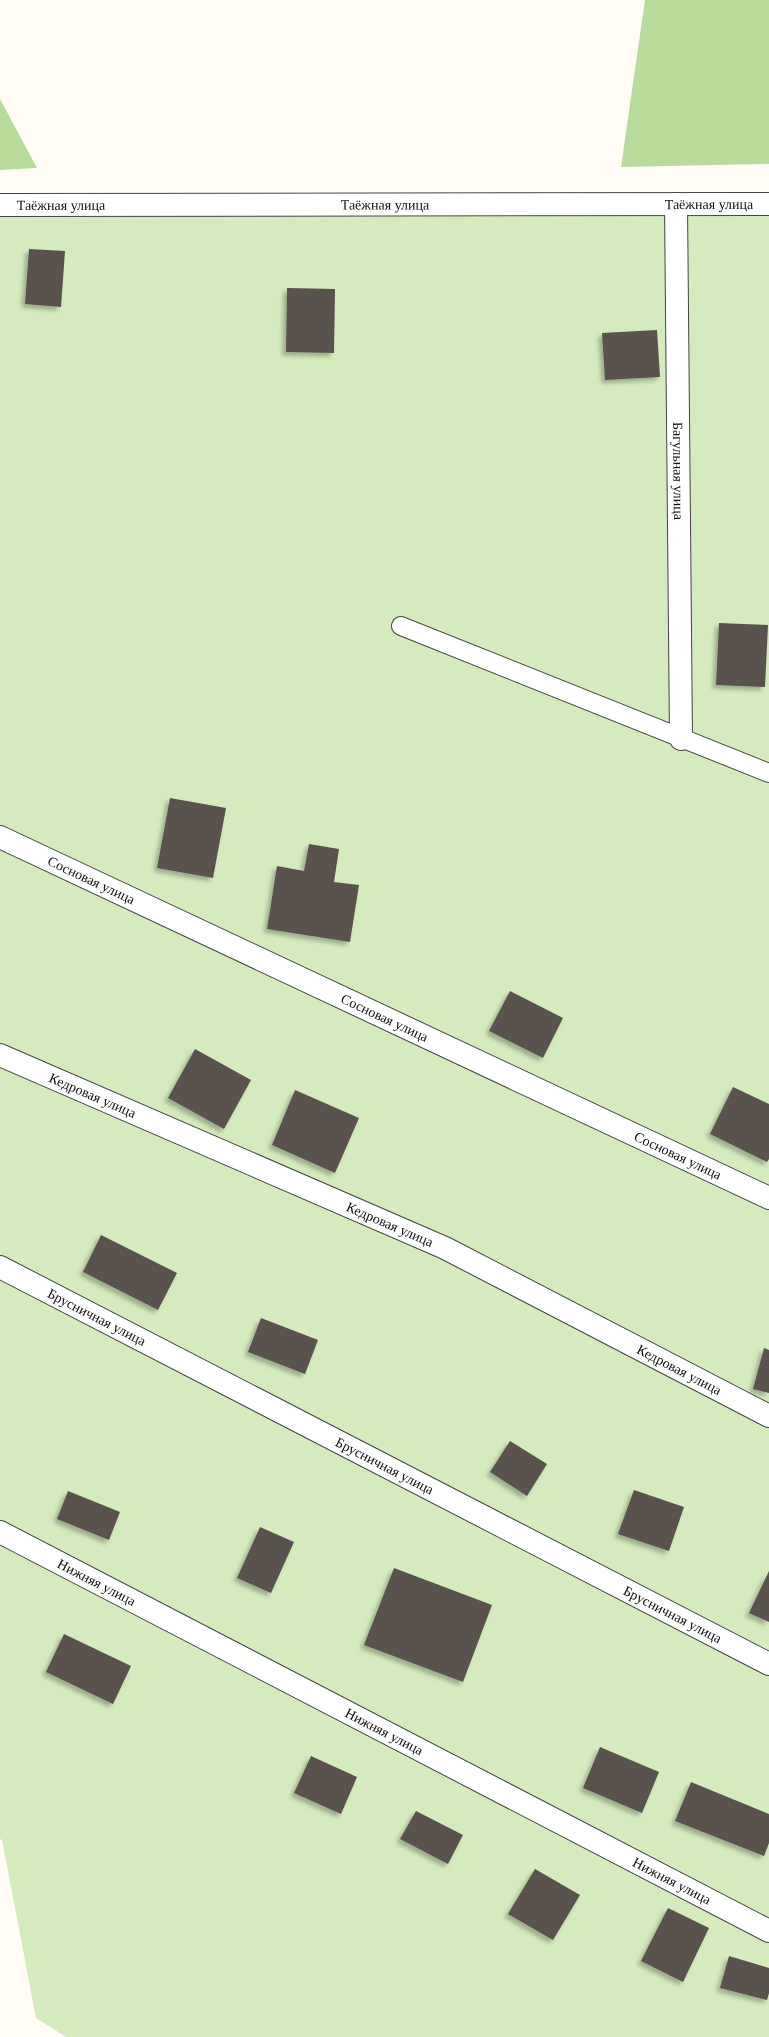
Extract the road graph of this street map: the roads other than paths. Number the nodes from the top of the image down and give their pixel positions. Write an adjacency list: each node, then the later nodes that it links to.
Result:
1 (676, 204): 2 (street, Таёжная улица); 3 (street, Таёжная улица); 5 (street, Багульная улица)
2 (769, 204)
3 (0, 205)
4 (401, 626): 5 (lane)
5 (681, 739): 6 (lane)
6 (769, 773)
7 (0, 837): 9 (street, Сосновая улица)
8 (0, 1055): 11 (street, Кедровая улица)
9 (769, 1198)
10 (0, 1267): 13 (street, Брусничная улица)
11 (769, 1416)
12 (0, 1532): 14 (street, Нижняя улица)
13 (769, 1664)
14 (769, 1931)

